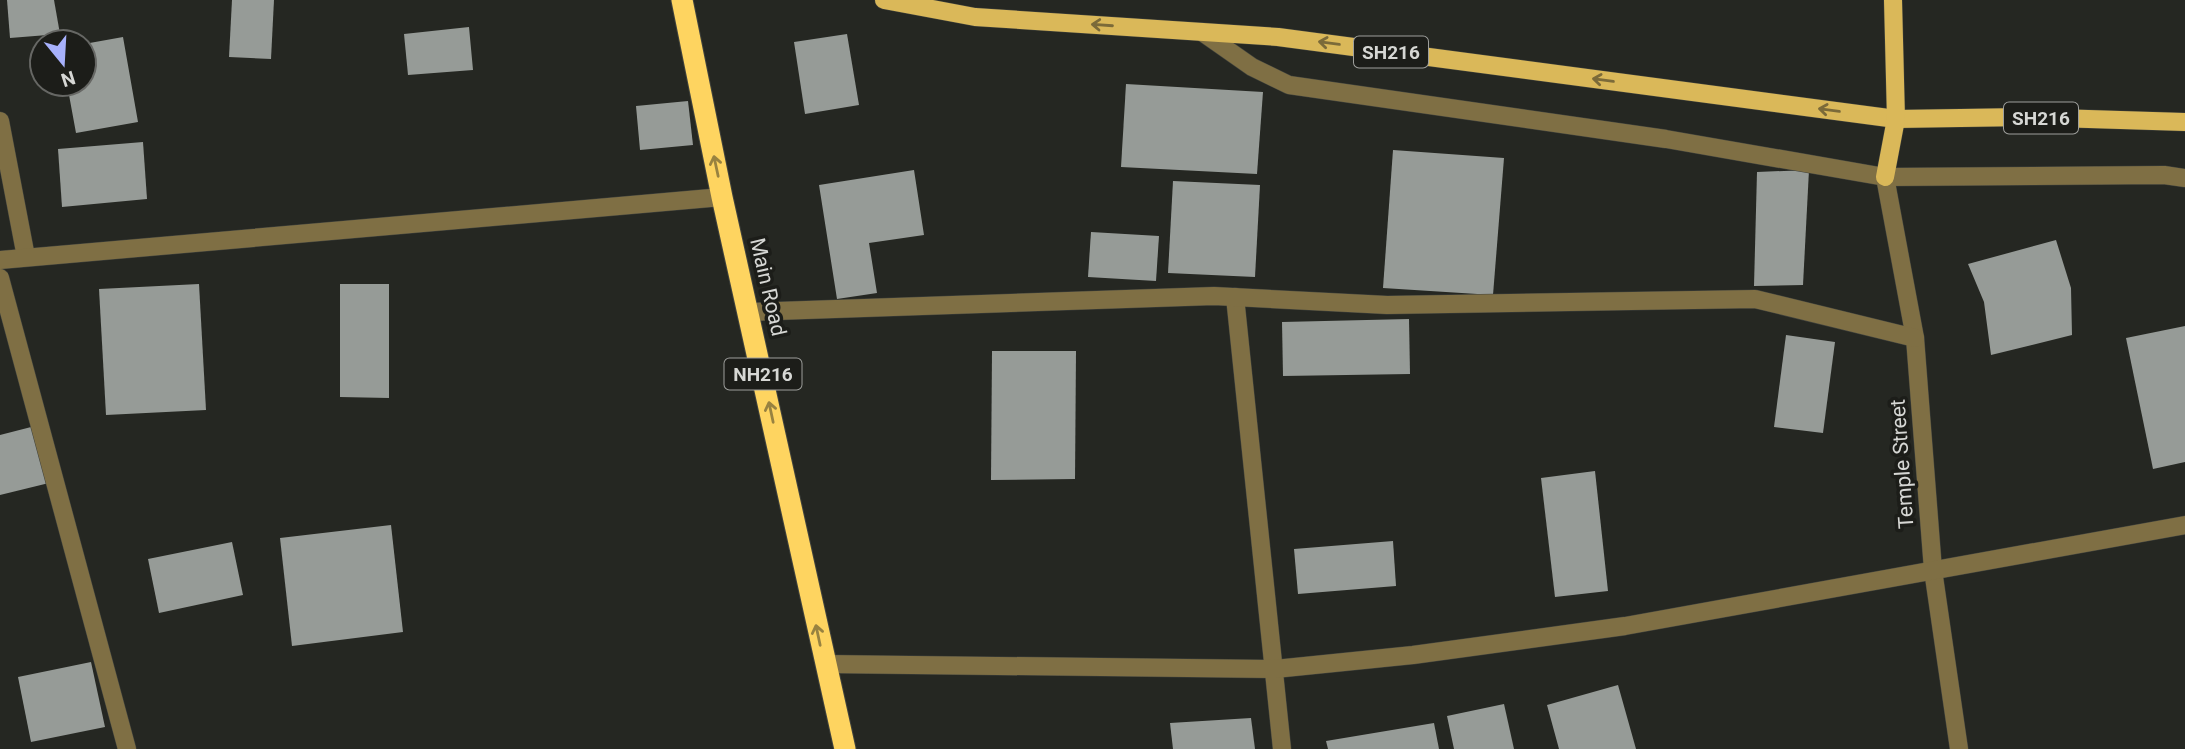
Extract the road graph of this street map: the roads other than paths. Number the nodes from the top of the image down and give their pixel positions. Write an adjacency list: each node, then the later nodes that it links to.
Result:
1 (682, 0): 10 (highway, Main Road / NH216, one-way to 1)
2 (884, 0): 4 (main road, SH216, one-way to 2)
3 (1893, 0): 5 (main road)
4 (1202, 32): 5 (main road, SH216, one-way to 4); 8 (street)
5 (1896, 119): 7 (main road, SH216); 8 (main road)
6 (0, 121): 11 (street)
7 (2185, 122)
8 (1885, 177): 9 (street); 16 (street, Temple Street)
9 (2185, 178)
10 (722, 197): 11 (street); 15 (highway, Main Road / NH216)
11 (26, 257): 12 (street)
12 (0, 260)
13 (0, 278): 21 (street)
14 (1236, 297): 15 (street); 16 (street); 20 (street)
15 (750, 312): 19 (highway, Main Road / NH216, one-way to 15)
16 (1915, 338): 18 (street, Temple Street)
17 (2185, 525): 18 (street)
18 (1933, 570): 20 (street); 24 (street, Temple Street)
19 (825, 664): 20 (street); 22 (highway, Main Road / NH216)
20 (1275, 669): 23 (street)
21 (127, 749)
22 (845, 749)
23 (1282, 749)
24 (1959, 749)

